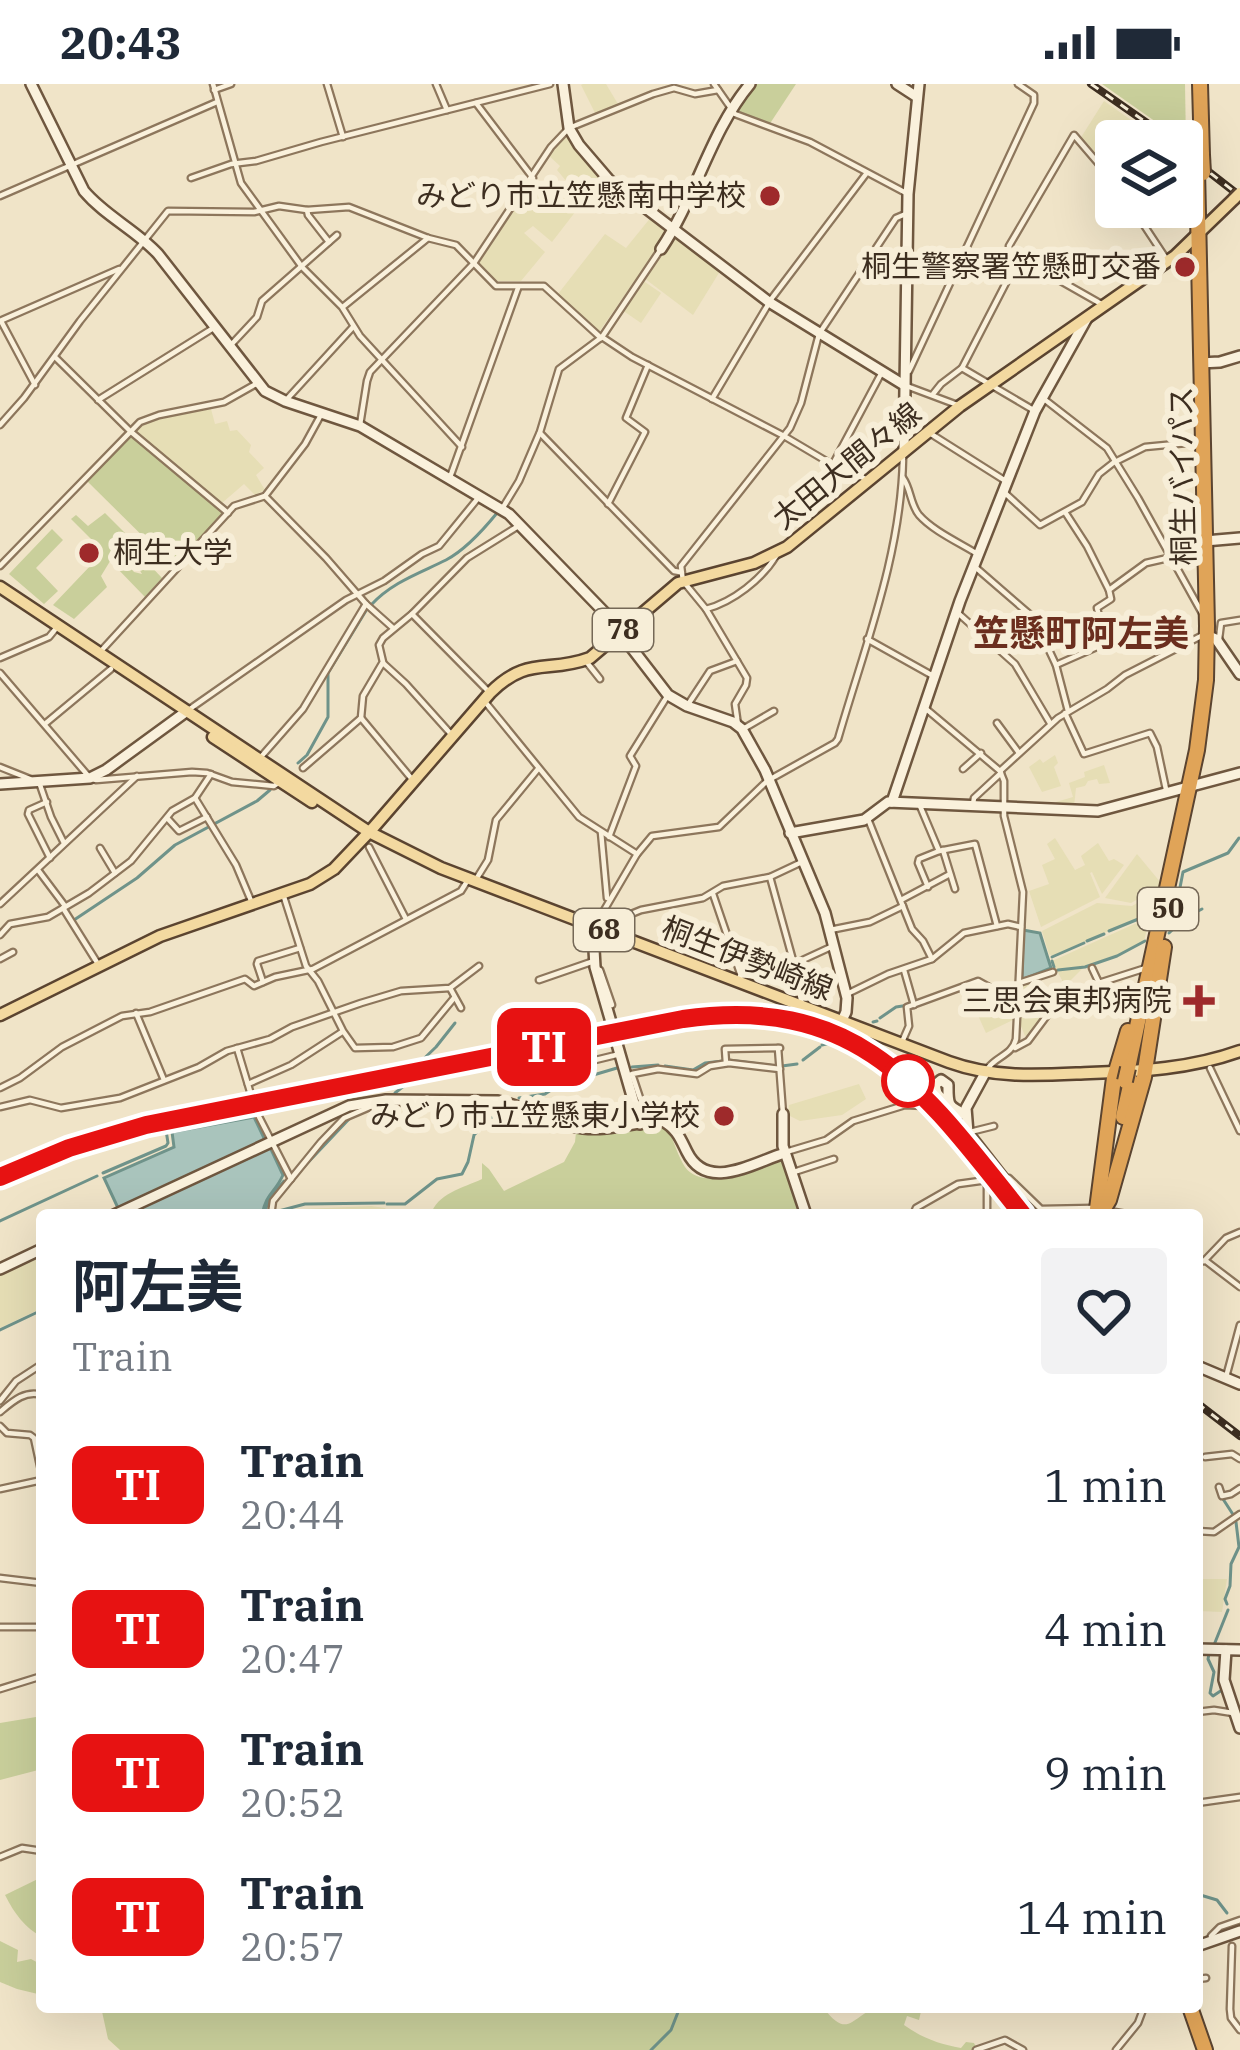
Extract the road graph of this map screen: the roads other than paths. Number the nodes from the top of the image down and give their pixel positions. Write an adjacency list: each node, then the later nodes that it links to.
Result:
1 (31, 84): 25 (street)
2 (231, 84): 13 (street)
3 (327, 84): 22 (street)
4 (436, 84): 19 (street)
5 (550, 84): 18 (street)
6 (563, 84): 21 (street)
7 (647, 84): 15 (street)
8 (750, 84): 20 (street)
9 (897, 84): 16 (street)
10 (919, 84): 16 (street)
11 (1018, 84): 65 (street)
12 (1198, 84): 37 (highway, 桐生バイパス / 50)
13 (213, 87): 17 (street)
14 (716, 87): 15 (street); 20 (street)
15 (652, 94): 21 (street)
16 (917, 97): 29 (street)
17 (217, 101): 24 (street); 25 (street)
18 (476, 103): 19 (street); 28 (street)
19 (447, 110): 22 (street)
20 (731, 110): 26 (street); 36 (street)
21 (569, 128): 28 (street); 36 (street)
22 (343, 136): 24 (street)
23 (1095, 159): 43 (street)
24 (236, 164): 27 (street); 32 (street)
25 (71, 165): 30 (street); 40 (street)
26 (866, 174): 29 (street); 49 (street)
27 (190, 178)
28 (533, 178): 45 (street)
29 (908, 194): 34 (street)
30 (0, 196)
31 (1237, 196): 37 (main road, 太田大間々線 / 78)
32 (261, 210): 33 (street); 40 (street); 47 (street)
33 (307, 210): 39 (street); 41 (street)
34 (908, 213): 56 (street); 65 (street)
35 (1146, 228): 44 (street)
36 (674, 230): 42 (street); 49 (street)
37 (1201, 233): 44 (main road, 太田大間々線 / 78); 62 (highway, 桐生バイパス / 50)
38 (337, 235): 41 (street)
39 (428, 238): 45 (street); 51 (street)
40 (145, 241): 46 (street); 54 (street)
41 (328, 242): 47 (street)
42 (662, 249): 57 (street)
43 (1022, 259): 50 (street); 64 (street)
44 (1168, 261): 50 (main road, 太田大間々線 / 78)
45 (475, 263): 48 (street); 61 (street)
46 (124, 266): 53 (street); 60 (street)
47 (302, 267): 51 (street); 58 (street)
48 (518, 287): 57 (street); 86 (street)
49 (770, 302): 56 (street); 73 (street)
50 (1104, 306): 52 (main road, 太田大間々線 / 78)
51 (342, 308): 55 (street)
52 (1088, 318): 70 (main road, 太田大間々線 / 78); 72 (street)
53 (0, 320): 68 (street)
54 (216, 326): 58 (street); 74 (street)
55 (353, 327): 61 (street); 75 (street)
56 (819, 334): 66 (street); 84 (street)
57 (601, 337): 63 (street); 83 (street)
58 (230, 346): 67 (street)
59 (1240, 356): 62 (street)
60 (55, 357): 68 (street); 74 (street)
61 (383, 360): 80 (street); 86 (street)
62 (1204, 363): 85 (highway, 桐生バイパス / 50); 102 (highway, 桐生バイパス / 50)
63 (648, 365): 73 (street); 96 (street)
64 (962, 368): 70 (street); 71 (street)
65 (905, 371): 69 (street)
66 (882, 372): 69 (street); 89 (street)
67 (257, 382): 75 (street); 81 (street)
68 (35, 385): 79 (street)
69 (904, 385): 71 (street); 87 (street)
70 (989, 385): 76 (main road, 太田大間々線 / 78); 77 (street)
71 (933, 394): 76 (street)
72 (1042, 397): 77 (street); 88 (street)
73 (712, 399): 84 (street)
74 (98, 400): 81 (street)
75 (285, 401): 78 (street)
76 (960, 406): 82 (main road, 太田大間々線 / 78)
77 (1034, 411): 93 (street)
78 (322, 413): 80 (street); 94 (street)
79 (0, 425)
80 (360, 425): 91 (street)
81 (130, 431): 99 (street); 106 (street)
82 (928, 432): 87 (main road, 太田大間々線 / 78); 93 (street)
83 (540, 433): 96 (street); 97 (street)
84 (784, 436): 89 (street); 107 (street)
85 (1202, 441): 88 (street); 102 (highway, 桐生バイパス / 50)
86 (462, 447): 91 (street)
87 (904, 452): 90 (street); 92 (main road, 太田大間々線 / 78)
88 (1116, 462): 98 (street); 104 (street)
89 (833, 465): 92 (street)
90 (903, 478): 105 (street); 121 (street)
91 (449, 480): 95 (street)
92 (868, 482): 103 (main road, 太田大間々線 / 78)
93 (1006, 487): 98 (street); 105 (street)
94 (265, 496): 99 (street); 110 (street)
95 (479, 497): 97 (street); 110 (street)
96 (608, 504): 107 (street)
97 (502, 509): 100 (street)
98 (1065, 512): 108 (street)
99 (228, 513): 122 (street)
100 (520, 525): 114 (street); 119 (street)
101 (1240, 540): 102 (street)
102 (1209, 541): 115 (highway, 桐生バイパス / 50); 120 (highway, 桐生バイパス / 50)
103 (776, 554): 107 (main road, 太田大間々線 / 78); 112 (street)
104 (1170, 557): 108 (street); 115 (street)
105 (976, 560): 113 (street); 127 (street)
106 (0, 566)
107 (682, 576): 112 (street); 119 (main road, 太田大間々線 / 78)
108 (1109, 590): 127 (street)
109 (0, 591): 118 (main road, 桐生伊勢崎線 / 68)
110 (357, 593): 111 (street); 139 (street)
111 (366, 604): 117 (street); 148 (street)
112 (706, 609): 125 (street)
113 (956, 612): 131 (street); 143 (street)
114 (412, 614): 117 (street); 134 (street)
115 (1207, 615): 120 (highway, 桐生バイパス / 50)
116 (1240, 620): 120 (street)
117 (393, 628): 126 (street)
118 (56, 629): 122 (main road, 桐生伊勢崎線 / 68); 123 (street); 128 (main road, 桐生伊勢崎線 / 68)
119 (620, 632): 124 (main road, 太田大間々線 / 78); 133 (street)
120 (1213, 638): 130 (street); 138 (street); 163 (highway, 桐生バイパス / 50)
121 (867, 640): 131 (street); 158 (street)
122 (100, 653): 139 (main road, 桐生伊勢崎線 / 68)
123 (0, 658)
124 (585, 660): 132 (street); 134 (main road, 太田大間々線 / 78)
125 (737, 661): 135 (street); 144 (street)
126 (382, 663): 140 (street); 145 (street)
127 (1056, 665): 138 (street)
128 (111, 669): 139 (main road, 桐生伊勢崎線 / 68); 142 (street)
129 (0, 673): 142 (street)
130 (1240, 674)
131 (934, 677): 136 (street)
132 (600, 679)
133 (668, 695): 135 (street); 176 (street)
134 (486, 697): 145 (main road, 太田大間々線 / 78); 151 (street)
135 (687, 706): 144 (street)
136 (925, 708): 146 (street); 167 (street)
137 (774, 711): 144 (street)
138 (1066, 712): 143 (street); 164 (street)
139 (183, 713): 148 (main road, 桐生伊勢崎線 / 68); 157 (street); 160 (main road, 桐生伊勢崎線 / 68)
140 (361, 718): 150 (street); 161 (street)
141 (997, 723): 147 (street)
142 (45, 724): 157 (street)
143 (1050, 724): 147 (street)
144 (740, 727): 158 (street)
145 (454, 736): 161 (main road, 太田大間々線 / 78)
146 (981, 753): 152 (street); 153 (street)
147 (1019, 753): 153 (street)
148 (260, 758): 177 (main road, 桐生伊勢崎線 / 68)
149 (0, 767): 159 (street)
150 (303, 768)
151 (538, 769): 174 (street); 188 (street)
152 (963, 769)
153 (1001, 772): 169 (street); 170 (street)
154 (1240, 773): 163 (street)
155 (212, 774): 156 (street); 160 (street); 165 (street)
156 (137, 776): 157 (street); 178 (street)
157 (90, 778): 159 (street)
158 (769, 779): 175 (street); 181 (street)
159 (36, 782): 162 (street); 166 (street)
160 (280, 782): 177 (main road, 桐生伊勢崎線 / 68)
161 (415, 782): 177 (main road, 太田大間々線 / 78)
162 (0, 784)
163 (1192, 787): 164 (street); 197 (highway, 桐生バイパス / 50); 247 (highway, 桐生バイパス / 50)
164 (1167, 794): 170 (street)
165 (196, 798): 171 (street); 172 (street)
166 (47, 802): 178 (street); 182 (street)
167 (892, 802): 168 (street); 173 (street)
168 (920, 803): 169 (street); 180 (street)
169 (973, 804): 170 (street)
170 (1004, 805): 202 (street)
171 (167, 817): 172 (street); 185 (street)
172 (208, 817): 194 (street)
173 (868, 819): 175 (street); 195 (street)
174 (602, 832): 176 (street); 193 (street)
175 (790, 833): 183 (street)
176 (609, 837): 181 (street)
177 (368, 838): 188 (main road, 桐生伊勢崎線 / 68); 191 (main road, 太田大間々線 / 78); 199 (street)
178 (65, 845): 182 (street)
179 (100, 848): 185 (street)
180 (941, 850): 186 (street); 189 (street); 201 (street)
181 (638, 854): 193 (street)
182 (50, 858): 184 (street)
183 (804, 861): 187 (street); 204 (street)
184 (38, 870): 196 (street); 198 (street)
185 (116, 872): 198 (street)
186 (950, 874): 189 (street); 190 (street)
187 (770, 877): 192 (street); 212 (street)
188 (470, 882): 199 (street); 203 (main road, 桐生伊勢崎線 / 68)
189 (928, 886): 195 (street)
190 (955, 889)
191 (283, 893): 194 (main road, 太田大間々線 / 78); 207 (street)
192 (713, 894): 200 (street); 220 (street)
193 (609, 901): 203 (street)
194 (252, 903): 213 (main road, 太田大間々線 / 78)
195 (902, 903): 204 (street); 210 (street)
196 (0, 904)
197 (1164, 906): 216 (highway, 50); 247 (highway, 桐生バイパス / 50)
198 (64, 907): 205 (street); 213 (street)
199 (406, 919): 218 (street)
200 (609, 923)
201 (998, 926): 202 (street); 210 (street)
202 (1022, 927): 223 (street)
203 (594, 929): 211 (street); 220 (main road, 桐生伊勢崎線 / 68); 231 (main road, 桐生伊勢崎線 / 68)
204 (830, 930): 206 (street)
205 (0, 935)
206 (833, 946): 212 (street); 226 (street)
207 (300, 948): 218 (street); 222 (street)
208 (14, 952): 209 (street)
209 (0, 959)
210 (932, 959): 217 (street)
211 (595, 964): 221 (street); 228 (street); 237 (street)
212 (794, 964): 220 (street); 231 (street)
213 (99, 965): 234 (main road, 太田大間々線 / 78)
214 (479, 966): 224 (street)
215 (1092, 968): 216 (street)
216 (1146, 968): 247 (highway, 50)
217 (903, 969): 226 (street); 229 (street)
218 (308, 970): 222 (street); 233 (street)
219 (1053, 972): 223 (street)
220 (738, 979): 231 (main road, 桐生伊勢崎線 / 68)
221 (539, 980)
222 (263, 982): 232 (street)
223 (1018, 985): 229 (street); 240 (street)
224 (450, 988): 227 (street); 233 (street)
225 (1066, 990): 240 (street)
226 (847, 994): 235 (street)
227 (454, 998): 230 (street); 236 (street)
228 (612, 1005)
229 (914, 1005): 238 (street)
230 (461, 1008)
231 (803, 1010): 235 (main road, 68)
232 (136, 1013): 249 (street); 251 (street)
233 (333, 1013): 236 (street); 239 (street)
234 (0, 1016)
235 (840, 1024): 238 (main road, 68); 248 (main road, 68)
236 (343, 1031): 250 (street)
237 (613, 1033): 241 (street); 252 (street)
238 (901, 1044): 248 (main road, 68)
239 (236, 1048): 249 (street); 250 (street)
240 (1013, 1048): 248 (street)
241 (616, 1055): 243 (street); 252 (street)
242 (1240, 1055): 245 (main road, 68); 247 (main road, 68)
243 (580, 1064)
244 (726, 1064): 246 (street); 246 (street); 258 (street)
245 (1210, 1068): 247 (main road, 68); 262 (street)
246 (779, 1069): 257 (street)
247 (1130, 1074): 248 (main road, 68); 279 (highway, 桐生バイパス / 50)
248 (982, 1076): 263 (street)
249 (164, 1080): 255 (street)
250 (248, 1084): 253 (street)
251 (0, 1088)
252 (632, 1097): 260 (street)
253 (252, 1098)
254 (371, 1101): 259 (street); 260 (street); 265 (street)
255 (0, 1106)
256 (256, 1109): 264 (street)
257 (783, 1114): 266 (street)
258 (658, 1120): 260 (street); 266 (street)
259 (310, 1122): 264 (street); 265 (street)
260 (640, 1124)
261 (994, 1126): 263 (street)
262 (1240, 1131)
263 (968, 1133): 271 (street)
264 (271, 1141): 269 (street); 272 (street)
265 (320, 1142): 269 (street)
266 (785, 1153): 268 (street); 270 (street)
267 (834, 1159): 268 (street)
268 (791, 1173): 274 (street)
269 (291, 1179): 273 (street)
270 (987, 1180): 275 (street); 276 (street)
271 (1004, 1180): 277 (street); 278 (street)
272 (127, 1209)
273 (272, 1209)
274 (804, 1209)
275 (915, 1209)
276 (988, 1209)
277 (1027, 1209)
278 (1054, 1209)
279 (1101, 1209)
280 (1240, 1232): 282 (street)
281 (36, 1252): 284 (street)
282 (1203, 1258)
283 (1203, 1263): 285 (street)
284 (0, 1269)
285 (1240, 1287)
286 (1240, 1325): 289 (street)
287 (36, 1368): 292 (street)
288 (1203, 1369): 289 (street)
289 (1225, 1378): 290 (street)
290 (1240, 1384)
291 (36, 1394): 293 (street)
292 (0, 1401)
293 (0, 1412)
294 (0, 1426): 295 (street)
295 (36, 1448)
296 (1204, 1457): 297 (street)
297 (1240, 1458)
298 (36, 1480): 301 (street)
299 (1219, 1487): 300 (street)
300 (1240, 1488)
301 (0, 1489)
302 (1240, 1514): 303 (street)
303 (1203, 1531)
304 (0, 1577): 305 (street)
305 (36, 1582)
306 (0, 1627): 307 (street)
307 (36, 1627)
308 (1203, 1649): 309 (street)
309 (1226, 1650): 310 (street); 313 (street)
310 (1240, 1650)
311 (36, 1678): 312 (street)
312 (0, 1689)
313 (1237, 1708): 314 (street); 315 (street)
314 (1203, 1711)
315 (1240, 1728)
316 (1240, 1797): 317 (street)
317 (1203, 1802)
318 (36, 1850): 319 (street)
319 (0, 1857)
320 (1240, 1926): 321 (street); 322 (street)
321 (1203, 1940)
322 (1203, 1941)
323 (1235, 1951): 328 (street)
324 (1203, 1978): 325 (street)
325 (1206, 1978)
326 (1142, 2013): 331 (street)
327 (1195, 2013): 332 (highway)
328 (1238, 2024)
329 (976, 2050): 330 (street)
330 (1023, 2050)
331 (1116, 2050)
332 (1208, 2050)

